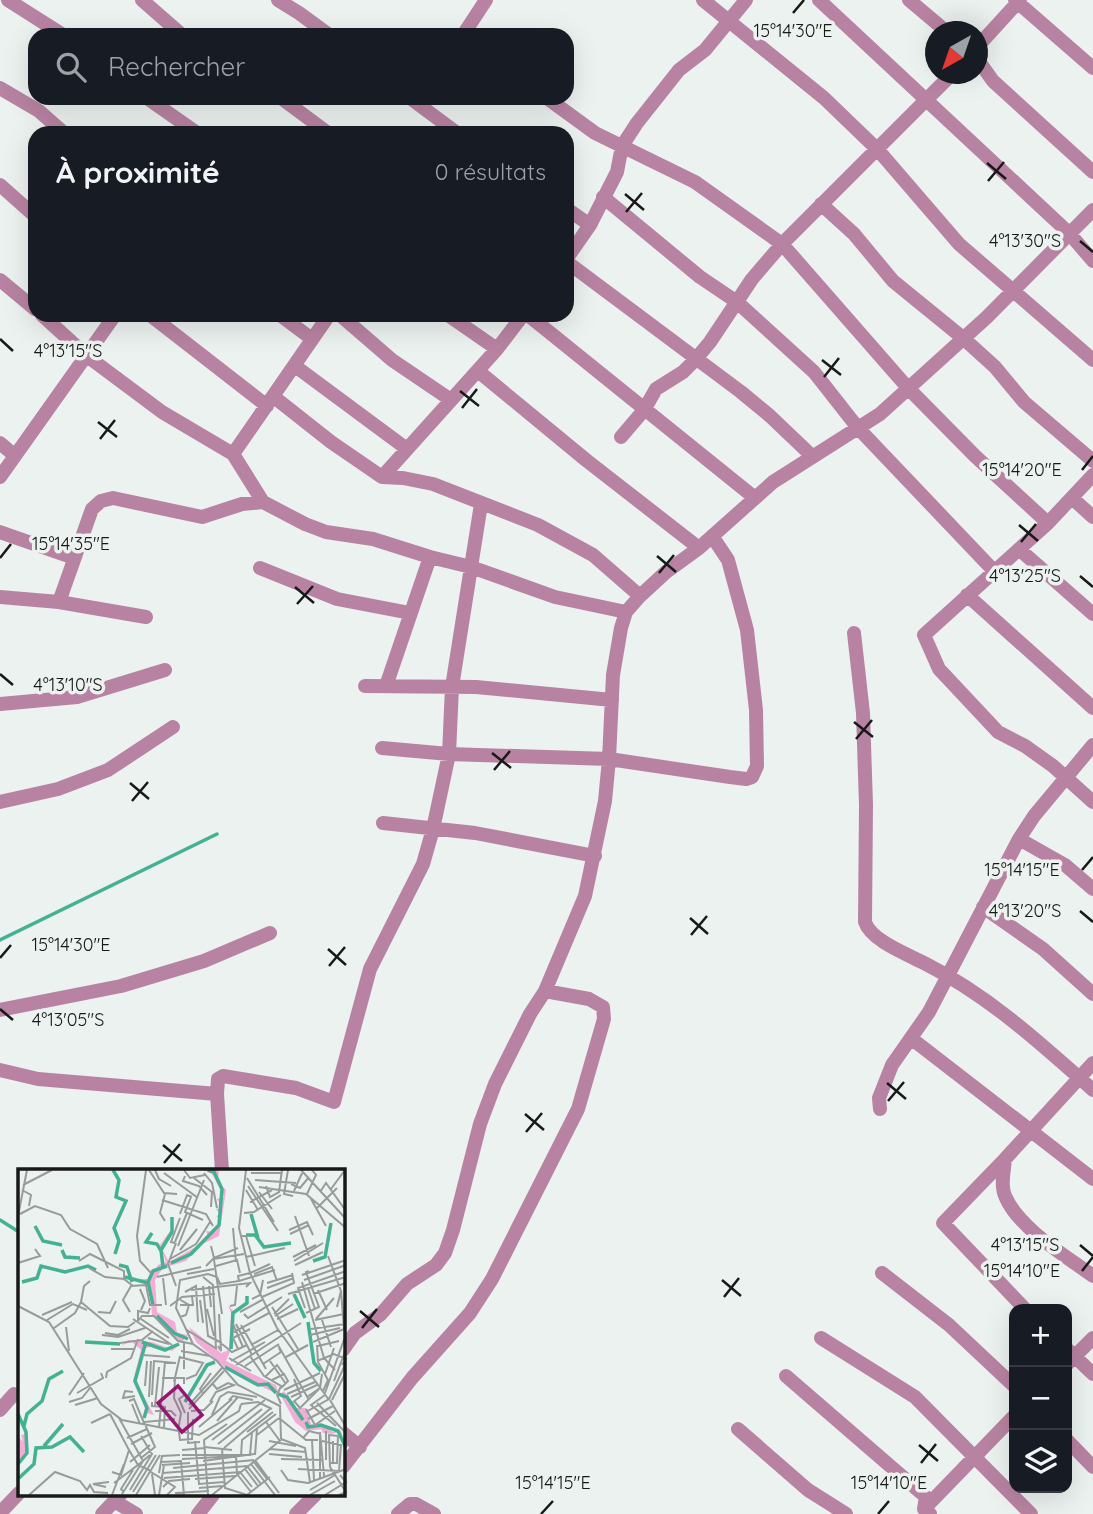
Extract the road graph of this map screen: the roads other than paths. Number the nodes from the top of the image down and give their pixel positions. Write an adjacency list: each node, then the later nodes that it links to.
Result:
1 (8, 0): 12 (street)
2 (142, 0): 13 (street)
3 (278, 0): 14 (street)
4 (486, 0): 15 (street)
5 (704, 0): 10 (street)
6 (746, 0): 10 (street)
7 (819, 0): 21 (street)
8 (909, 0): 11 (street)
9 (1018, 1): 16 (street); 17 (street)
10 (729, 19): 32 (street); 33 (street)
11 (934, 21)
12 (52, 28)
13 (173, 28)
14 (319, 28)
15 (469, 28)
16 (988, 36)
17 (1093, 68)
18 (988, 74): 34 (street)
19 (942, 84): 21 (street)
20 (0, 88): 22 (street)
21 (926, 99): 33 (street); 42 (street)
22 (28, 105)
23 (29, 105): 28 (street)
24 (157, 105): 29 (street)
25 (290, 105): 30 (street)
26 (422, 105): 31 (street)
27 (557, 105): 32 (street)
28 (56, 126)
29 (187, 126)
30 (319, 126)
31 (448, 126)
32 (622, 146): 36 (street); 43 (street)
33 (878, 149): 37 (street); 48 (street)
34 (1093, 172)
35 (0, 186): 38 (street)
36 (603, 197): 41 (street); 49 (street)
37 (821, 204): 43 (street); 60 (street)
38 (28, 210)
39 (1093, 210): 42 (street)
40 (574, 214): 41 (street)
41 (590, 225): 44 (street)
42 (1069, 233): 45 (street); 48 (street)
43 (782, 244): 49 (street); 68 (street)
44 (574, 249)
45 (1093, 261)
46 (574, 265): 64 (street)
47 (0, 280): 50 (street)
48 (1013, 291): 60 (street); 65 (street)
49 (737, 302): 64 (street); 72 (street)
50 (28, 303)
51 (49, 322): 63 (street)
52 (110, 322): 63 (street)
53 (160, 322): 70 (street)
54 (289, 322): 61 (street)
55 (324, 322): 61 (street)
56 (348, 322): 69 (street)
57 (458, 322): 62 (street)
58 (519, 322): 62 (street)
59 (534, 322): 71 (street)
60 (963, 338): 68 (street); 79 (street)
61 (312, 339): 66 (street)
62 (497, 349): 67 (street)
63 (87, 356): 76 (street); 77 (street)
64 (695, 360): 71 (street); 78 (street)
65 (1093, 360)
66 (295, 366): 70 (street); 75 (street)
67 (478, 371): 69 (street); 91 (street)
68 (908, 388): 72 (street); 88 (street)
69 (451, 400): 75 (street)
70 (271, 402): 76 (street); 82 (street)
71 (644, 410): 73 (street); 83 (street)
72 (858, 428): 78 (street); 97 (street)
73 (621, 437)
74 (0, 443): 77 (street)
75 (407, 449): 82 (street)
76 (233, 454): 85 (street)
77 (15, 455): 81 (street)
78 (812, 456): 83 (street)
79 (1093, 461)
80 (1093, 475): 84 (street)
81 (0, 477)
82 (382, 477): 86 (street)
83 (755, 498): 90 (street)
84 (1072, 498): 87 (street); 88 (street)
85 (263, 502): 93 (street); 94 (street)
86 (481, 504): 95 (street); 99 (street)
87 (1093, 517)
88 (1048, 523): 92 (street)
89 (0, 532): 94 (street)
90 (712, 536): 91 (street); 118 (street)
91 (699, 548): 99 (street)
92 (1019, 550): 97 (street); 104 (street)
93 (430, 557): 95 (street); 103 (street)
94 (74, 558): 101 (street)
95 (471, 567): 102 (street); 110 (street)
96 (260, 568): 103 (street)
97 (995, 572): 98 (street)
98 (967, 595): 113 (street); 119 (street)
99 (640, 596): 102 (street)
100 (0, 597): 101 (street)
101 (59, 602): 105 (street)
102 (626, 612): 111 (street)
103 (410, 614): 109 (street)
104 (1093, 614)
105 (146, 617)
106 (854, 633): 129 (street)
107 (165, 670): 112 (street)
108 (365, 686): 109 (street)
109 (386, 686): 110 (street)
110 (452, 687): 111 (street); 117 (street)
111 (612, 700): 118 (street)
112 (0, 704)
113 (1093, 708)
114 (173, 727): 120 (street)
115 (1093, 745): 119 (street)
116 (382, 748): 117 (street)
117 (449, 754): 118 (street); 123 (street)
118 (610, 759): 125 (street)
119 (1065, 779): 121 (street); 124 (street)
120 (0, 802)
121 (1093, 802)
122 (383, 823): 123 (street)
123 (433, 829): 125 (street); 138 (street)
124 (1019, 839): 126 (street); 127 (street)
125 (595, 856): 130 (street)
126 (1093, 889)
127 (984, 907): 129 (street); 131 (street)
128 (270, 933): 132 (street)
129 (950, 976): 133 (street); 136 (street)
130 (545, 991): 149 (street); 161 (street)
131 (1093, 994)
132 (0, 1010)
133 (912, 1039): 139 (street); 140 (street)
134 (1093, 1063): 136 (street)
135 (0, 1070): 138 (street)
136 (1079, 1078): 137 (street); 140 (street)
137 (1093, 1090)
138 (217, 1094): 142 (street)
139 (880, 1109)
140 (1031, 1132): 141 (street); 143 (street)
141 (1005, 1159): 145 (street); 146 (street)
142 (222, 1169)
143 (1093, 1179)
144 (882, 1273): 154 (street)
145 (1093, 1276)
146 (1020, 1304)
147 (821, 1338): 162 (street)
148 (1093, 1338): 150 (street)
149 (345, 1347)
150 (1072, 1354)
151 (1072, 1358): 152 (street)
152 (1093, 1374)
153 (786, 1376): 169 (street)
154 (1009, 1381)
155 (14, 1394): 156 (street)
156 (0, 1410)
157 (1009, 1421): 162 (street)
158 (738, 1429): 177 (street)
159 (345, 1435): 161 (street)
160 (1072, 1445): 164 (street)
161 (360, 1447): 163 (street)
162 (975, 1456): 169 (street); 178 (street)
163 (345, 1465)
164 (1093, 1467)
165 (18, 1494): 170 (street)
166 (212, 1496): 173 (street)
167 (314, 1496): 174 (street)
168 (117, 1498): 171 (street); 172 (street)
169 (924, 1512)
170 (0, 1513)
171 (102, 1514)
172 (136, 1514)
173 (198, 1514)
174 (296, 1514)
175 (398, 1514): 176 (street)
176 (435, 1514)
177 (846, 1514)
178 (1031, 1514)

